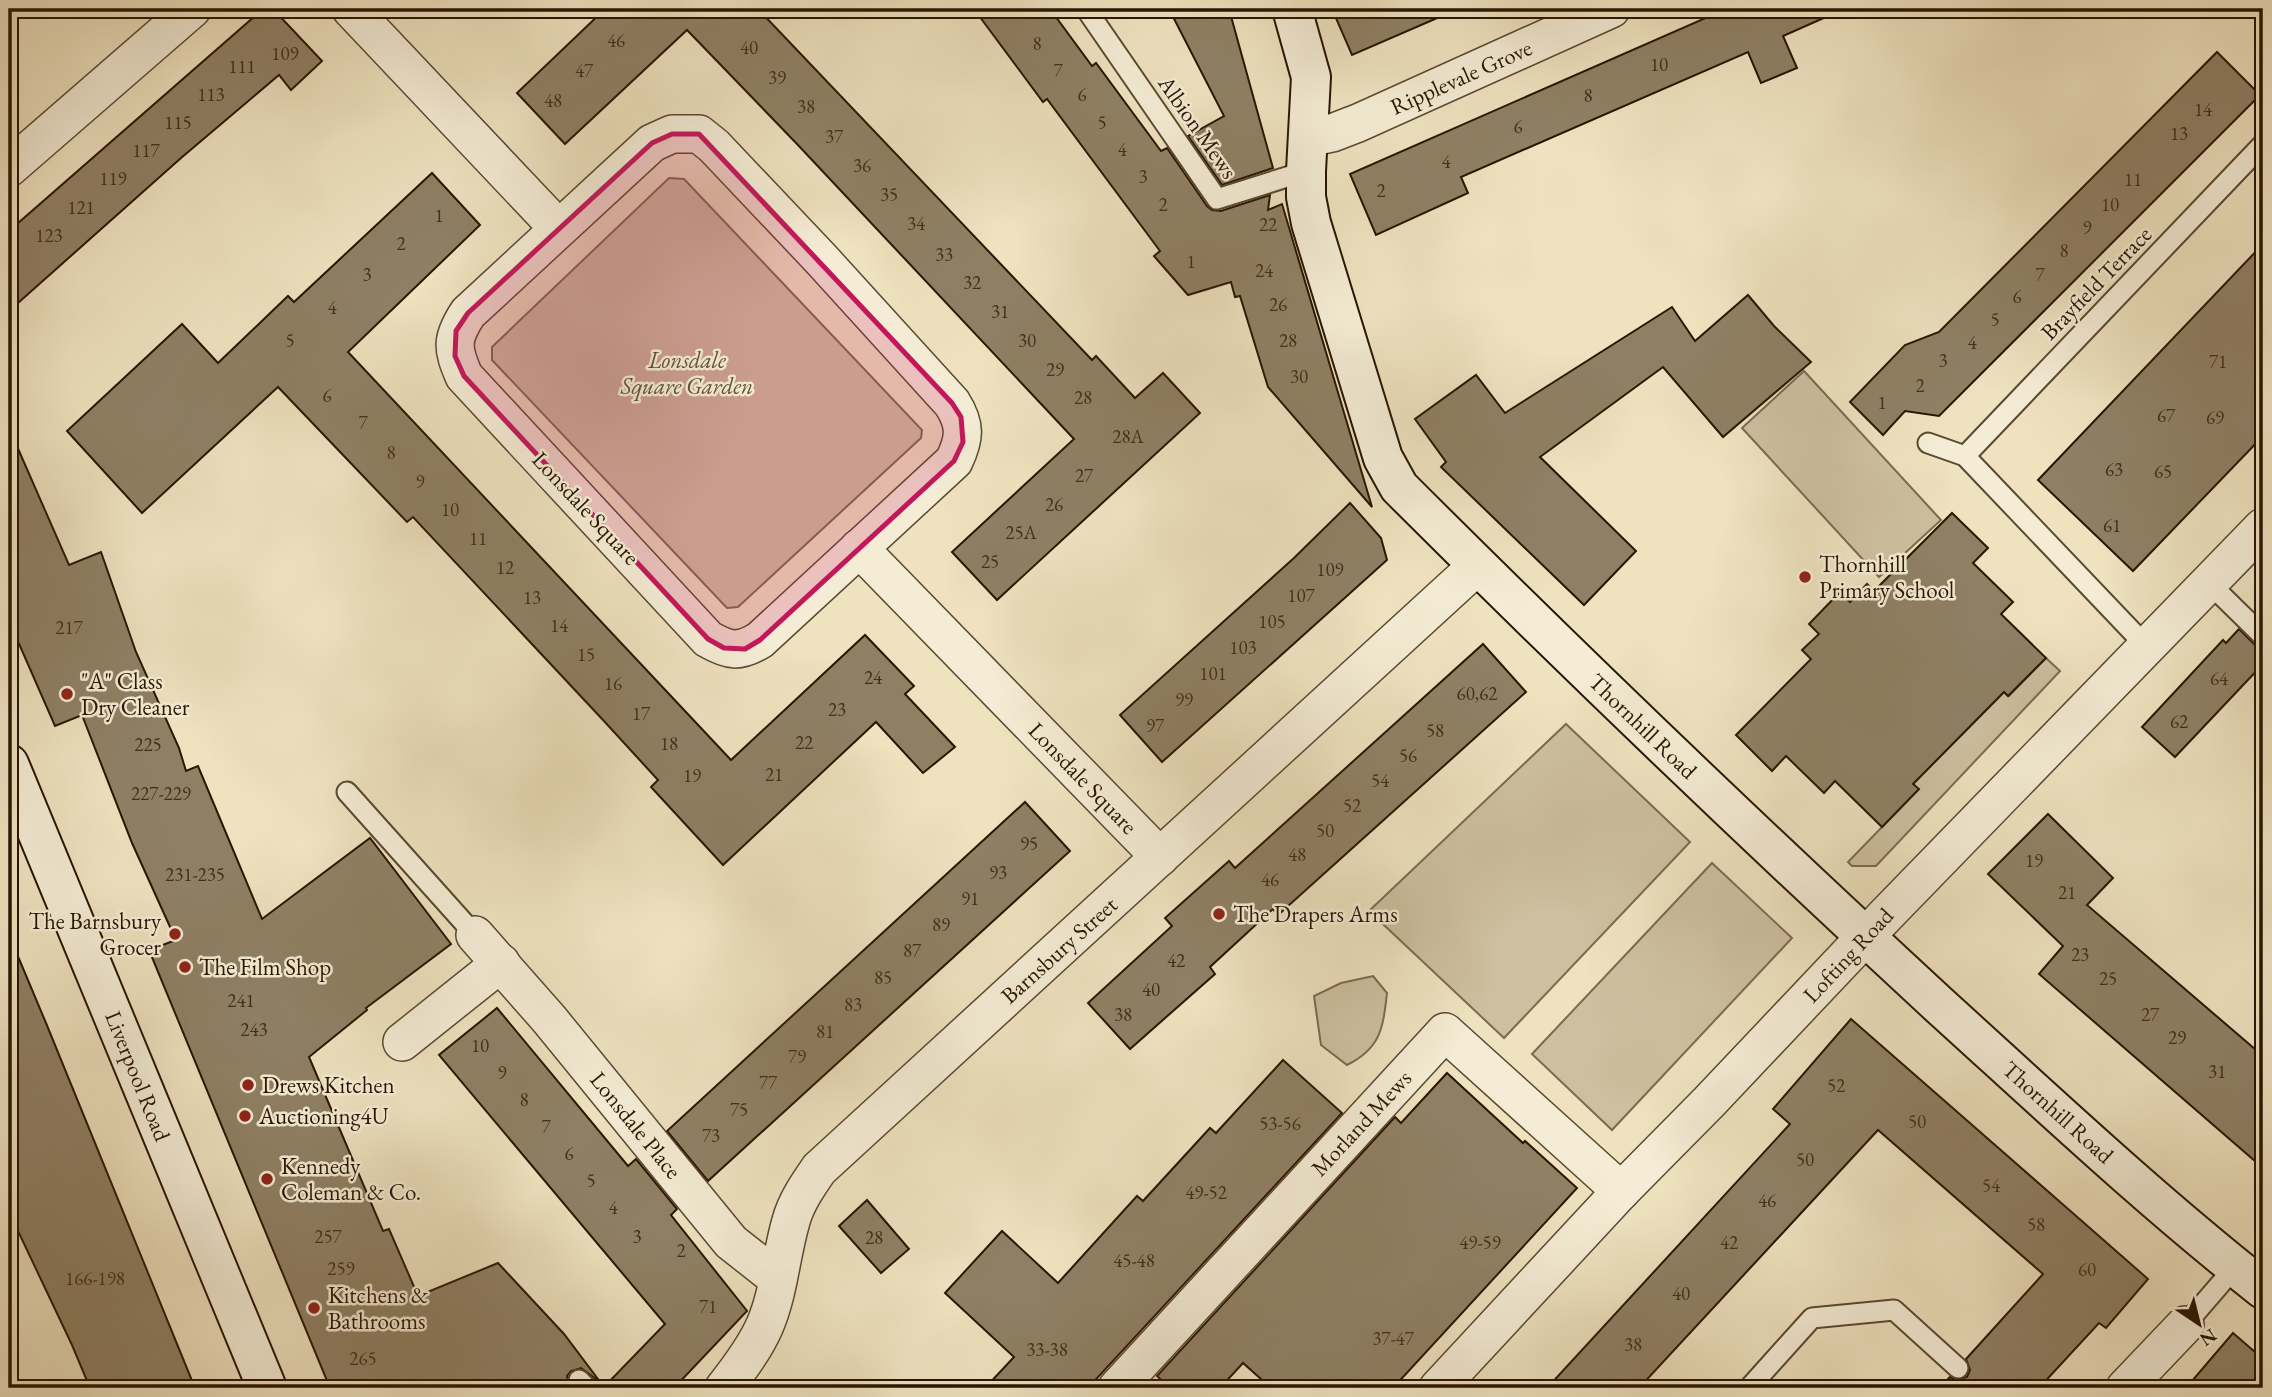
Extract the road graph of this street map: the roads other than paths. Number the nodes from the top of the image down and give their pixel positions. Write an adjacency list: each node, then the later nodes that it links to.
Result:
1 (192, 9): 8 (street)
2 (351, 9): 9 (street)
3 (1086, 9): 7 (lane, Albion Mews)
4 (1292, 9): 7 (street, Thornhill Road)
5 (1611, 9): 7 (street, Ripplevale Grove)
6 (2263, 144): 11 (lane, Brayfield Terrace)
7 (1307, 155): 14 (street, Thornhill Road)
8 (9, 168)
9 (558, 228): 13 (street, Lonsdale Square); 13 (street, Lonsdale Square)
10 (1928, 443): 11 (lane)
11 (1965, 456): 17 (lane)
12 (2263, 527): 15 (street, Lofting Road)
13 (859, 548): 20 (street, Lonsdale Square)
14 (1477, 566): 20 (street, Barnsbury Street); 22 (street, Thornhill Road)
15 (2209, 583): 16 (lane); 17 (street, Lofting Road)
16 (2263, 636)
17 (2146, 646): 22 (street, Lofting Road)
18 (9, 764): 30 (street, Liverpool Road)
19 (347, 792): 21 (lane)
20 (1160, 857): 27 (street, Barnsbury Street)
21 (475, 935): 23 (street, Lonsdale Place)
22 (1866, 937): 25 (street, Lofting Road); 26 (street, Thornhill Road)
23 (501, 963): 24 (street); 27 (street, Lonsdale Place)
24 (402, 1042)
25 (1621, 1191): 32 (street, Morland Mews); 33 (street, Lofting Road)
26 (2249, 1278): 28 (lane)
27 (778, 1279): 31 (street, Barnsbury Street)
28 (2185, 1325): 35 (street)
29 (1958, 1368): 34 (lane)
30 (267, 1388)
31 (724, 1388)
32 (1117, 1388)
33 (1438, 1388)
34 (1749, 1388)
35 (2125, 1388)

